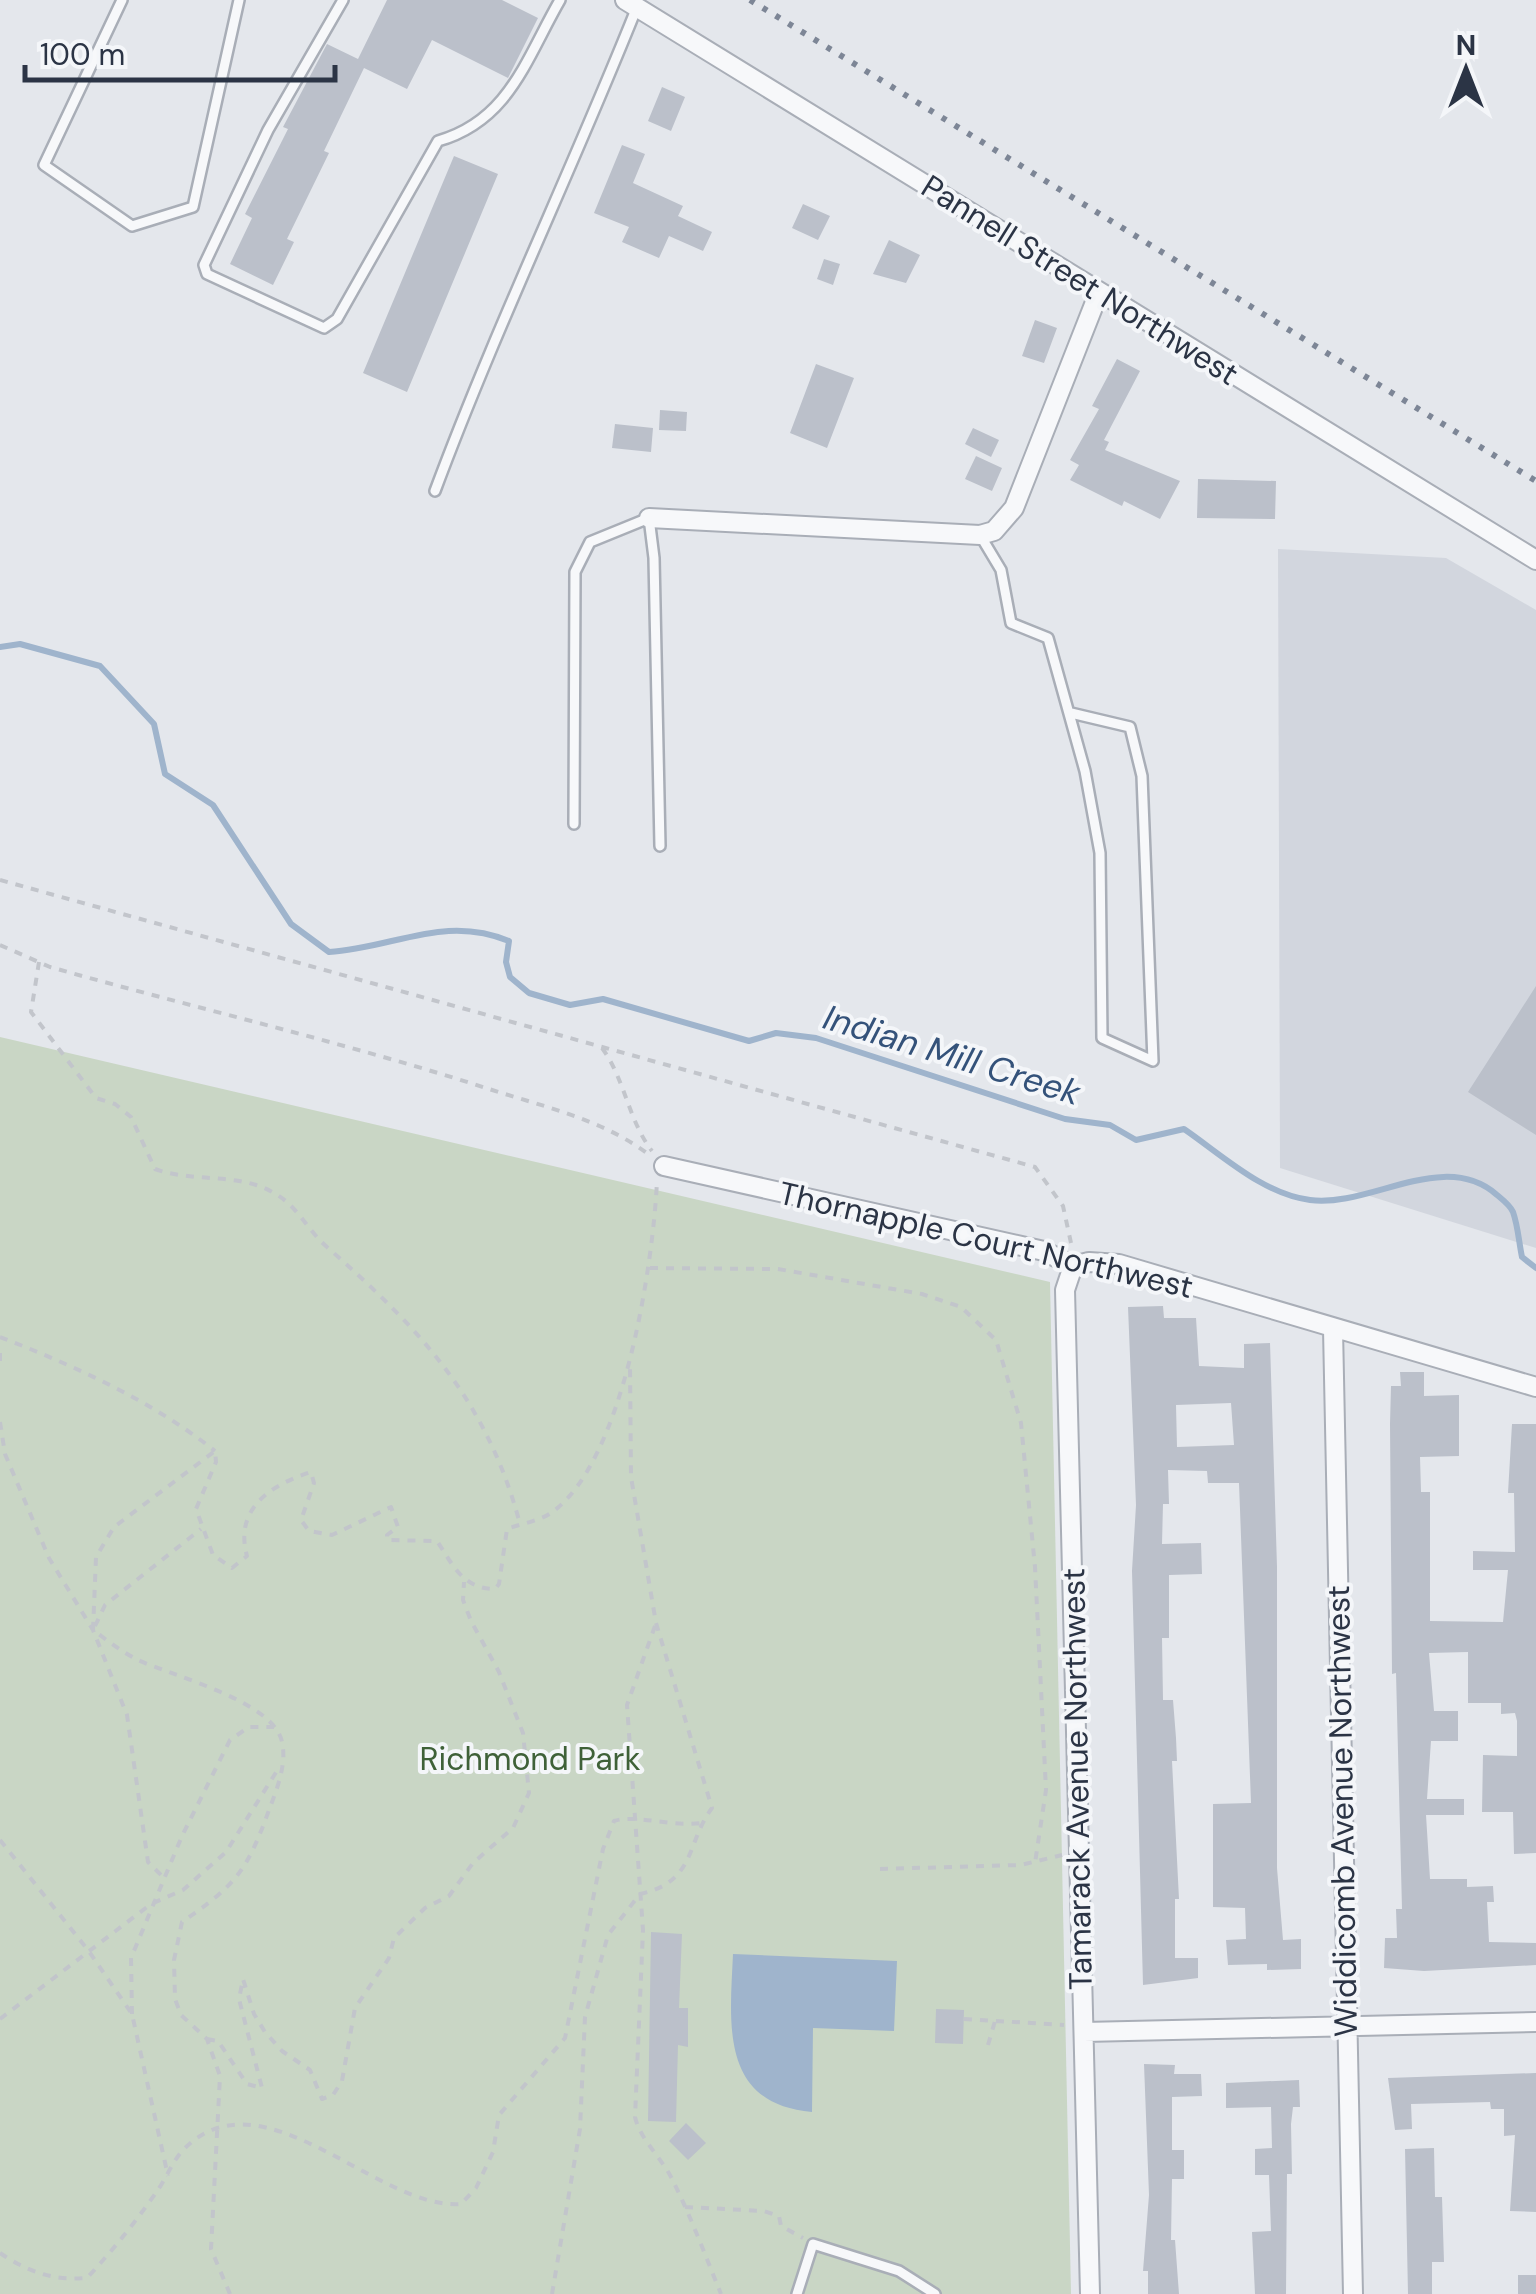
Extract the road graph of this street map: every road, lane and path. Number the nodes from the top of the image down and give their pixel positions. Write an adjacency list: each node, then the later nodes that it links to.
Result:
1 (122, 0): 2 (lane)
2 (239, 0)
3 (343, 0): 4 (lane)
4 (560, 0)
5 (631, 4): 6 (street, Pannell Street Northwest); 7 (lane)
6 (1099, 292): 9 (street); 10 (street, Pannell Street Northwest)
7 (435, 491)
8 (649, 518): 9 (street); 12 (lane); 13 (lane)
9 (980, 536): 11 (lane)
10 (1536, 560)
11 (1071, 713): 11 (lane)
12 (574, 824)
13 (660, 846)
14 (0, 880): 17 (path)
15 (0, 944): 16 (path)
16 (39, 962): 18 (path); 30 (path)
17 (602, 1048): 18 (path); 19 (path)
18 (661, 1164): 19 (street, Thornapple Court Northwest); 20 (path)
19 (1073, 1266): 21 (street, Thornapple Court Northwest); 40 (street, Tamarack Avenue Northwest)
20 (650, 1268): 24 (path); 41 (path)
21 (1333, 1329): 26 (street, Thornapple Court Northwest); 52 (street, Widdicomb Avenue Northwest)
22 (0, 1337): 29 (path)
23 (0, 1353): 25 (path)
24 (630, 1358): 30 (path); 33 (path)
25 (0, 1363)
26 (1536, 1387)
27 (0, 1422): 28 (path)
28 (1, 1435): 34 (path)
29 (215, 1452): 31 (path); 34 (path)
30 (520, 1524): 32 (path)
31 (201, 1529): 32 (path); 34 (path)
32 (464, 1581): 54 (path)
33 (656, 1623): 37 (path); 38 (path)
34 (93, 1630): 35 (path); 43 (path)
35 (274, 1728): 36 (path); 43 (path)
36 (283, 1762): 45 (path); 54 (path)
37 (634, 1819): 38 (path); 44 (path); 56 (path)
38 (701, 1822): 44 (path)
39 (0, 1840): 46 (path)
40 (1079, 1855): 41 (path); 53 (street, Tamarack Avenue Northwest)
41 (1036, 1863): 42 (path)
42 (880, 1869)
43 (163, 1877): 45 (path)
44 (640, 1894): 58 (path); 62 (path)
45 (151, 1904): 46 (path); 47 (path)
46 (88, 1950): 47 (path); 49 (path)
47 (132, 2014): 57 (path)
48 (964, 2019): 50 (path)
49 (0, 2020)
50 (995, 2021): 53 (path); 55 (path)
51 (1536, 2022): 52 (street)
52 (1346, 2026): 53 (street); 67 (street, Widdicomb Avenue Northwest)
53 (1084, 2029): 66 (street, Tamarack Avenue Northwest)
54 (207, 2038): 56 (path)
55 (988, 2045)
56 (218, 2129): 57 (path); 61 (path)
57 (168, 2176): 60 (path)
58 (685, 2207): 59 (path); 63 (path)
59 (813, 2244): 64 (lane); 65 (lane)
60 (0, 2253)
61 (230, 2294)
62 (552, 2294)
63 (721, 2294)
64 (797, 2294)
65 (935, 2294)
66 (1090, 2294)
67 (1353, 2294)

